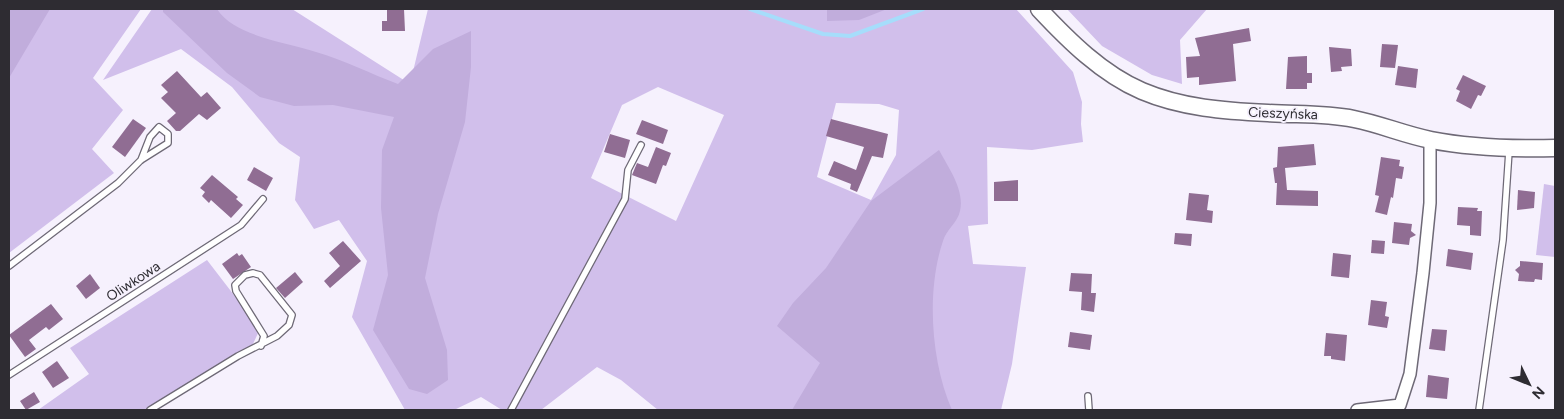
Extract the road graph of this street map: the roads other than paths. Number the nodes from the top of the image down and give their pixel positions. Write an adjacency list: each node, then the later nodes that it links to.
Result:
1 (1039, 9): 2 (main road, Cieszyńska)
2 (1430, 140): 5 (main road, Cieszyńska); 15 (street)
3 (641, 145): 13 (lane)
4 (1555, 148): 5 (main road, Cieszyńska)
5 (1509, 149): 16 (lane)
6 (141, 160): 6 (lane); 8 (lane)
7 (263, 199): 10 (lane, Oliwkowa)
8 (9, 266)
9 (261, 346): 9 (lane); 12 (lane)
10 (9, 375)
11 (1088, 396): 14 (lane)
12 (150, 410)
13 (511, 410)
14 (1089, 410)
15 (1357, 410)
16 (1479, 410)

